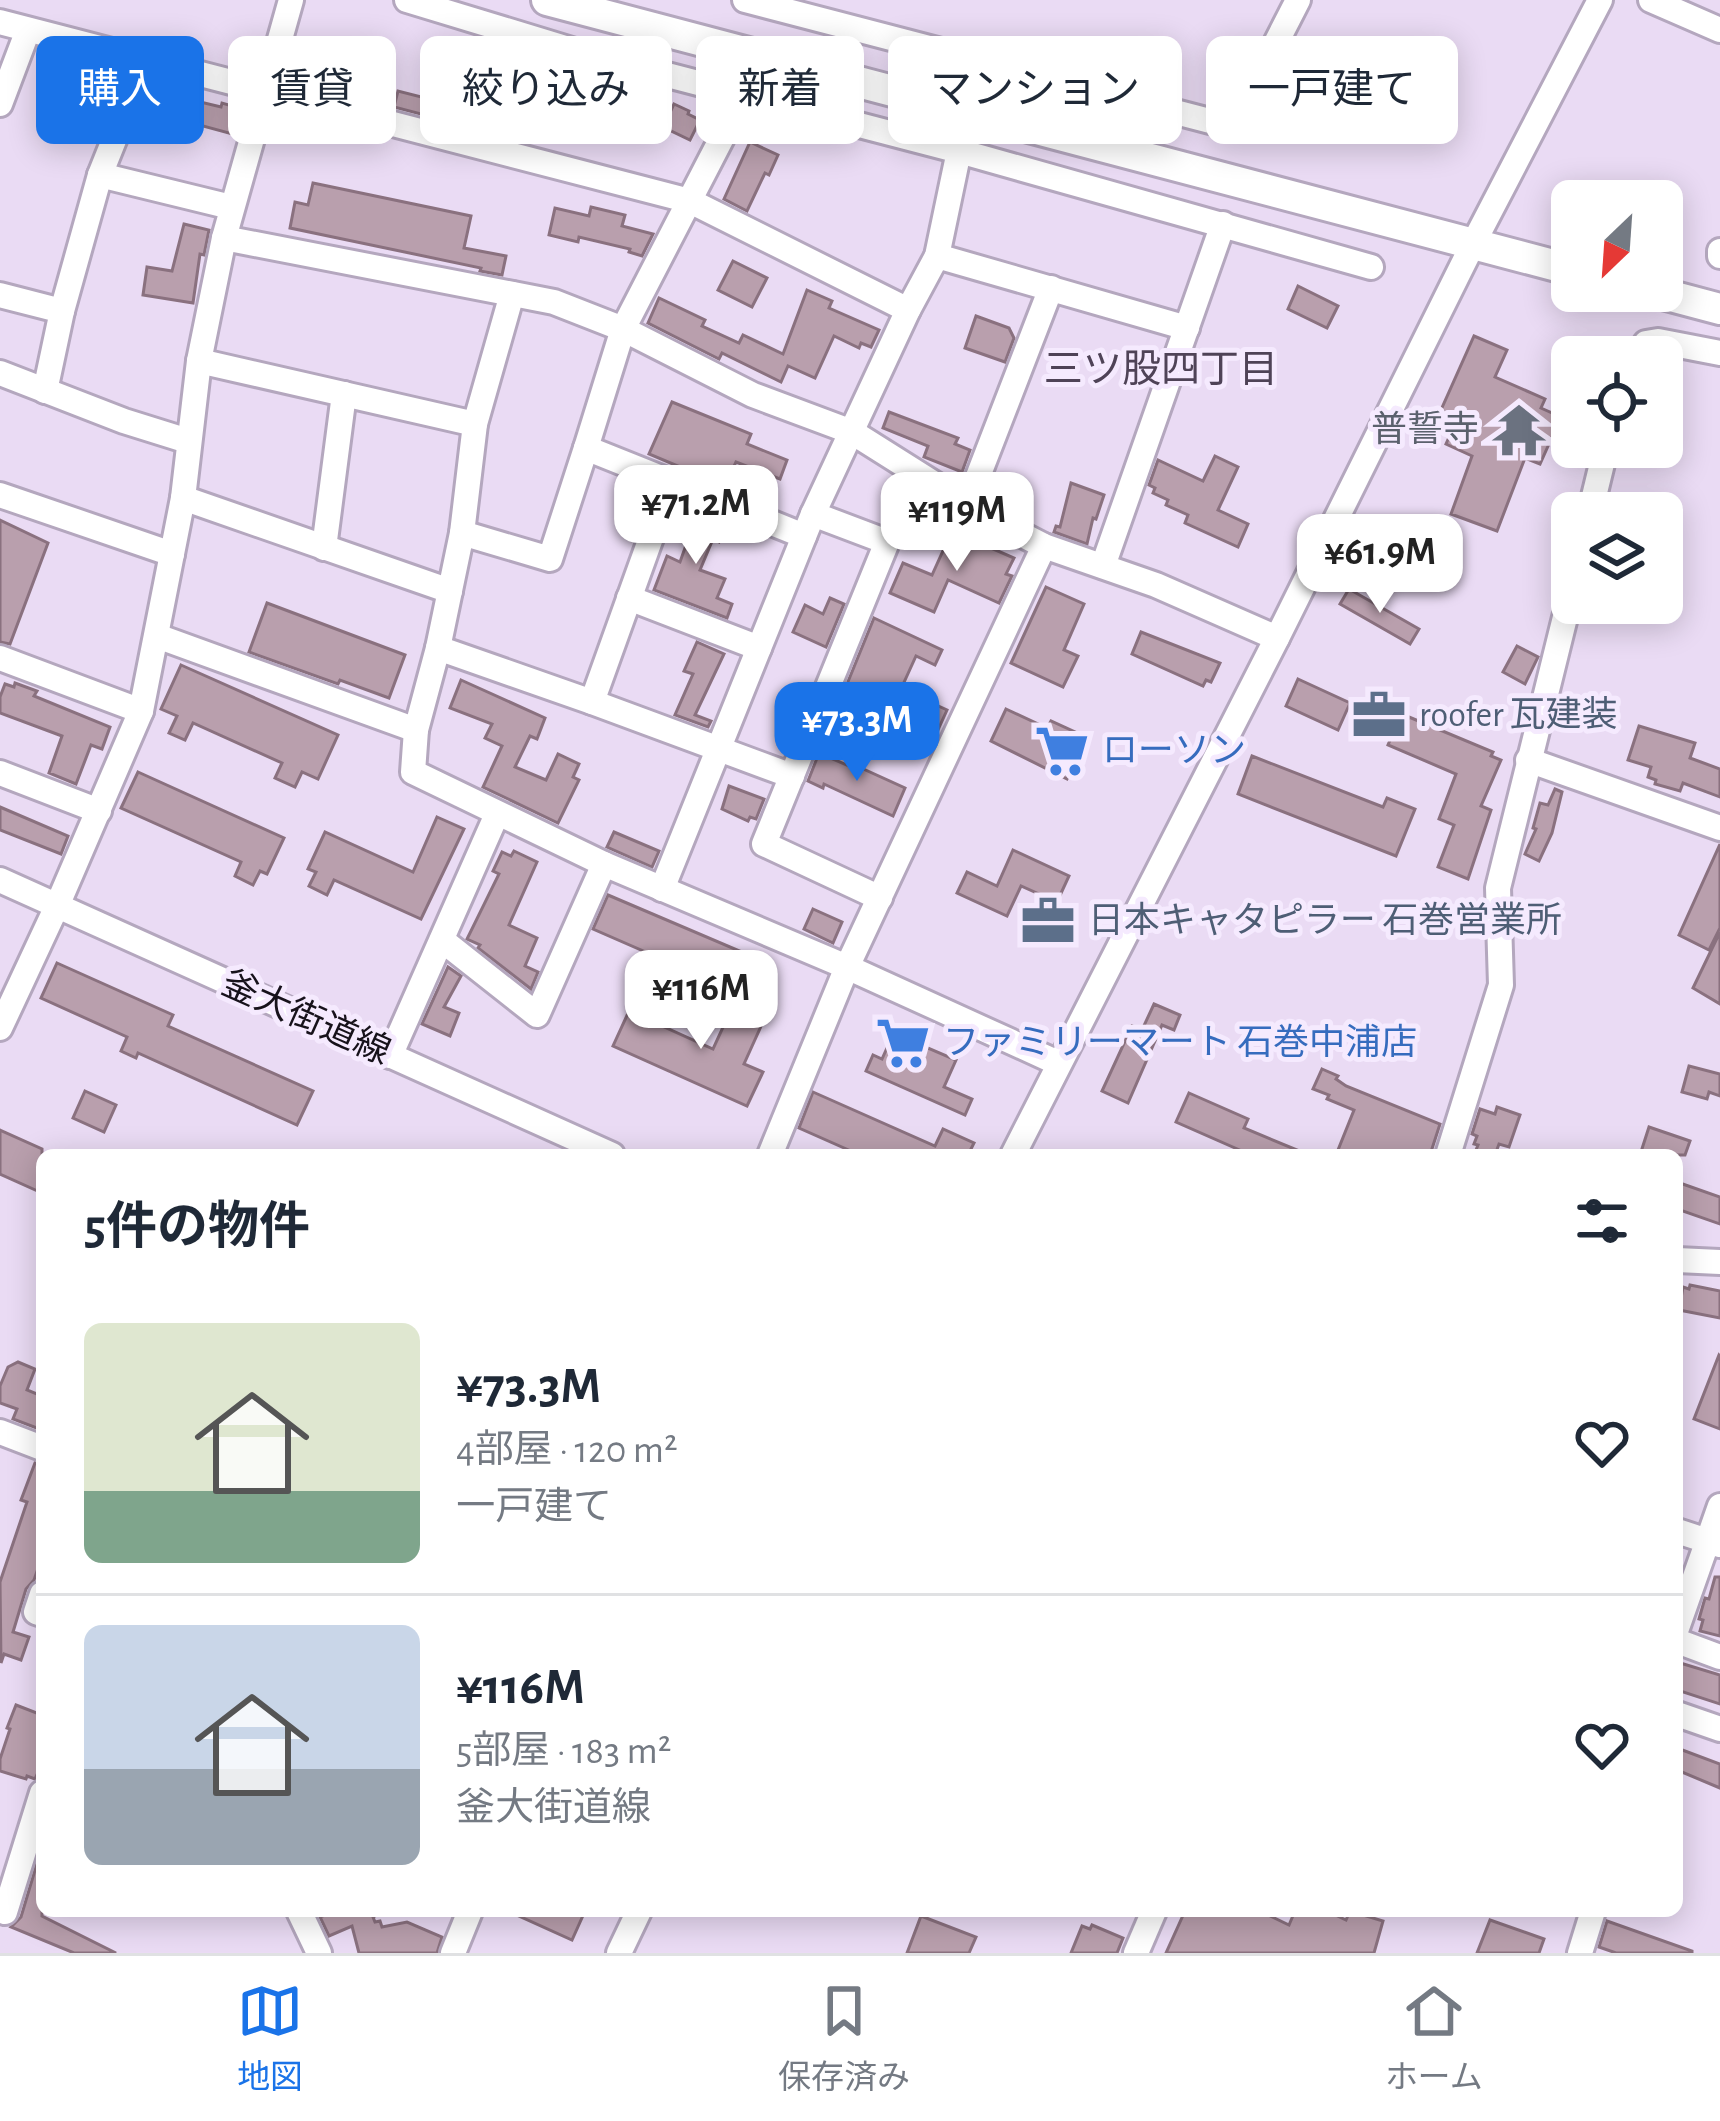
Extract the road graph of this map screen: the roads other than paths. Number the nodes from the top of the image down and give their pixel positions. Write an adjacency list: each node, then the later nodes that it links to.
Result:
1 (291, 0): 12 (street)
2 (407, 0): 13 (street)
3 (547, 0): 26 (main road)
4 (745, 0): 5 (street)
5 (1298, 0)
6 (1600, 0): 26 (street)
7 (1651, 0): 10 (street)
8 (0, 22): 9 (street)
9 (28, 30): 11 (street); 14 (street)
10 (1720, 30)
11 (52, 36)
12 (280, 36)
13 (696, 82)
14 (0, 104)
15 (396, 124): 22 (street)
16 (864, 126): 20 (street)
17 (112, 144): 21 (street)
18 (249, 144): 23 (street)
19 (720, 144): 22 (street)
20 (959, 151): 24 (street); 27 (street)
21 (100, 175): 23 (street); 36 (street)
22 (690, 201): 35 (street); 38 (street)
23 (231, 207): 25 (street)
24 (1223, 224): 29 (street); 37 (street)
25 (224, 238): 31 (street); 41 (street)
26 (1473, 244): 28 (main road); 63 (street)
27 (938, 256): 30 (street); 35 (street)
28 (1551, 264)
29 (1371, 267)
30 (1051, 288): 37 (street); 52 (street)
31 (512, 294): 38 (street); 45 (street)
32 (0, 295): 36 (street)
33 (1683, 299): 34 (main road)
34 (1720, 309)
35 (908, 310): 46 (street)
36 (62, 311): 43 (street)
37 (1187, 328): 58 (street)
38 (623, 329): 46 (street); 48 (street)
39 (1683, 346): 40 (street)
40 (1720, 353)
41 (200, 361): 44 (street); 47 (street)
42 (0, 373): 43 (street)
43 (45, 391): 47 (street)
44 (344, 394): 45 (street); 56 (street)
45 (475, 424): 54 (street)
46 (852, 432): 52 (street); 53 (street)
47 (188, 441): 51 (street)
48 (586, 448): 49 (street); 54 (street)
49 (671, 482): 53 (street); 60 (street)
50 (0, 495): 57 (street)
51 (182, 498): 56 (street); 57 (street)
52 (967, 505): 55 (street)
53 (809, 525): 64 (street); 73 (street)
54 (462, 532): 59 (street)
55 (1044, 546): 58 (street); 80 (street)
56 (324, 548): 59 (street)
57 (172, 554): 62 (street)
58 (1103, 566): 63 (street)
59 (450, 591): 65 (street)
60 (629, 598): 64 (street); 67 (street)
61 (1563, 624): 71 (street)
62 (157, 636): 68 (street); 69 (street)
63 (1277, 638): 87 (street)
64 (759, 648): 70 (street)
65 (439, 649): 67 (street); 69 (street)
66 (0, 658): 68 (street)
67 (592, 702): 70 (street)
68 (141, 711): 74 (street)
69 (416, 730): 75 (street)
70 (717, 750): 73 (street); 79 (street)
71 (1528, 760): 76 (street); 91 (street)
72 (0, 773): 74 (street)
73 (792, 776): 80 (street)
74 (99, 811): 81 (street)
75 (496, 814): 77 (street); 82 (street)
76 (1720, 828)
77 (604, 864): 79 (street); 82 (street)
78 (0, 880): 81 (street, 釜大街道線)
79 (662, 889): 83 (street)
80 (880, 898): 83 (street)
81 (57, 906): 84 (street); 86 (street, 釜大街道線)
82 (442, 940): 86 (street)
83 (847, 968): 87 (street); 89 (street)
84 (5, 1000): 85 (street)
85 (0, 1028)
86 (390, 1056): 88 (street, 釜大街道線)
87 (1058, 1064): 90 (street)
88 (599, 1149)
89 (772, 1149)
90 (1016, 1149)
91 (1450, 1149)
92 (1683, 1259): 93 (street)
93 (1720, 1262)
94 (0, 1432): 95 (street)
95 (36, 1446)
96 (1720, 1506): 98 (street)
97 (1683, 1533): 98 (street)
98 (1714, 1543): 99 (street)
99 (1683, 1614)
100 (1683, 1644): 101 (street)
101 (1720, 1657)
102 (1683, 1716): 103 (street)
103 (1720, 1729)
104 (36, 1812): 105 (street)
105 (0, 1910)
106 (302, 1917): 111 (street)
107 (468, 1917): 112 (street)
108 (636, 1917): 113 (street)
109 (1151, 1917): 114 (street)
110 (1590, 1917): 115 (street)
111 (319, 1953)
112 (453, 1953)
113 (619, 1953)
114 (1136, 1953)
115 (1580, 1953)

